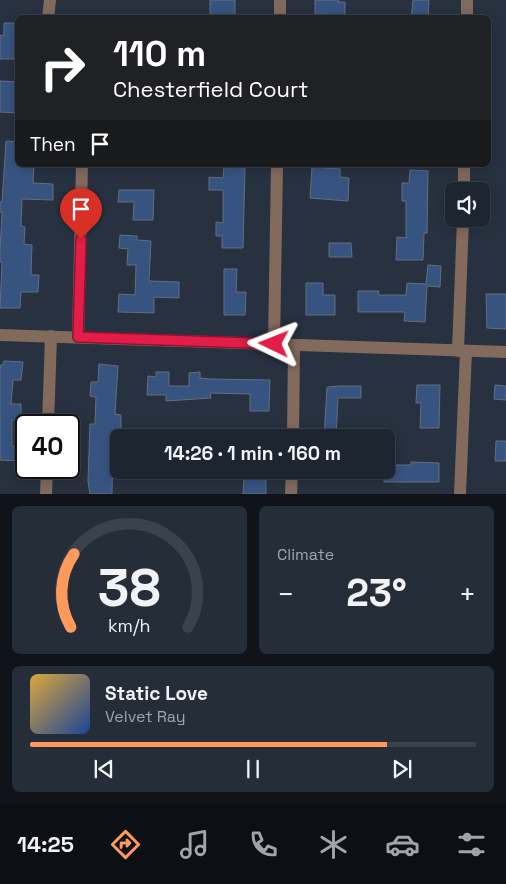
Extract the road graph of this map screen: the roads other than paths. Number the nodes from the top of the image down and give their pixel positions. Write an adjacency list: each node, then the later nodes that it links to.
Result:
1 (50, 0): 4 (street)
2 (280, 0): 5 (street)
3 (467, 0): 6 (street)
4 (48, 15)
5 (280, 15)
6 (467, 15)
7 (82, 167): 14 (street)
8 (277, 167): 15 (street)
9 (464, 167): 10 (street)
10 (464, 182)
11 (464, 227): 17 (street)
12 (0, 335): 13 (street)
13 (51, 336): 14 (street); 19 (street)
14 (78, 337): 15 (street)
15 (274, 344): 16 (street)
16 (294, 345): 17 (street); 20 (street)
17 (462, 351): 18 (street); 25 (street)
18 (506, 352)
19 (48, 414)
20 (293, 429)
21 (47, 479): 23 (street)
22 (292, 479): 24 (street)
23 (46, 494)
24 (291, 494)
25 (460, 494)

